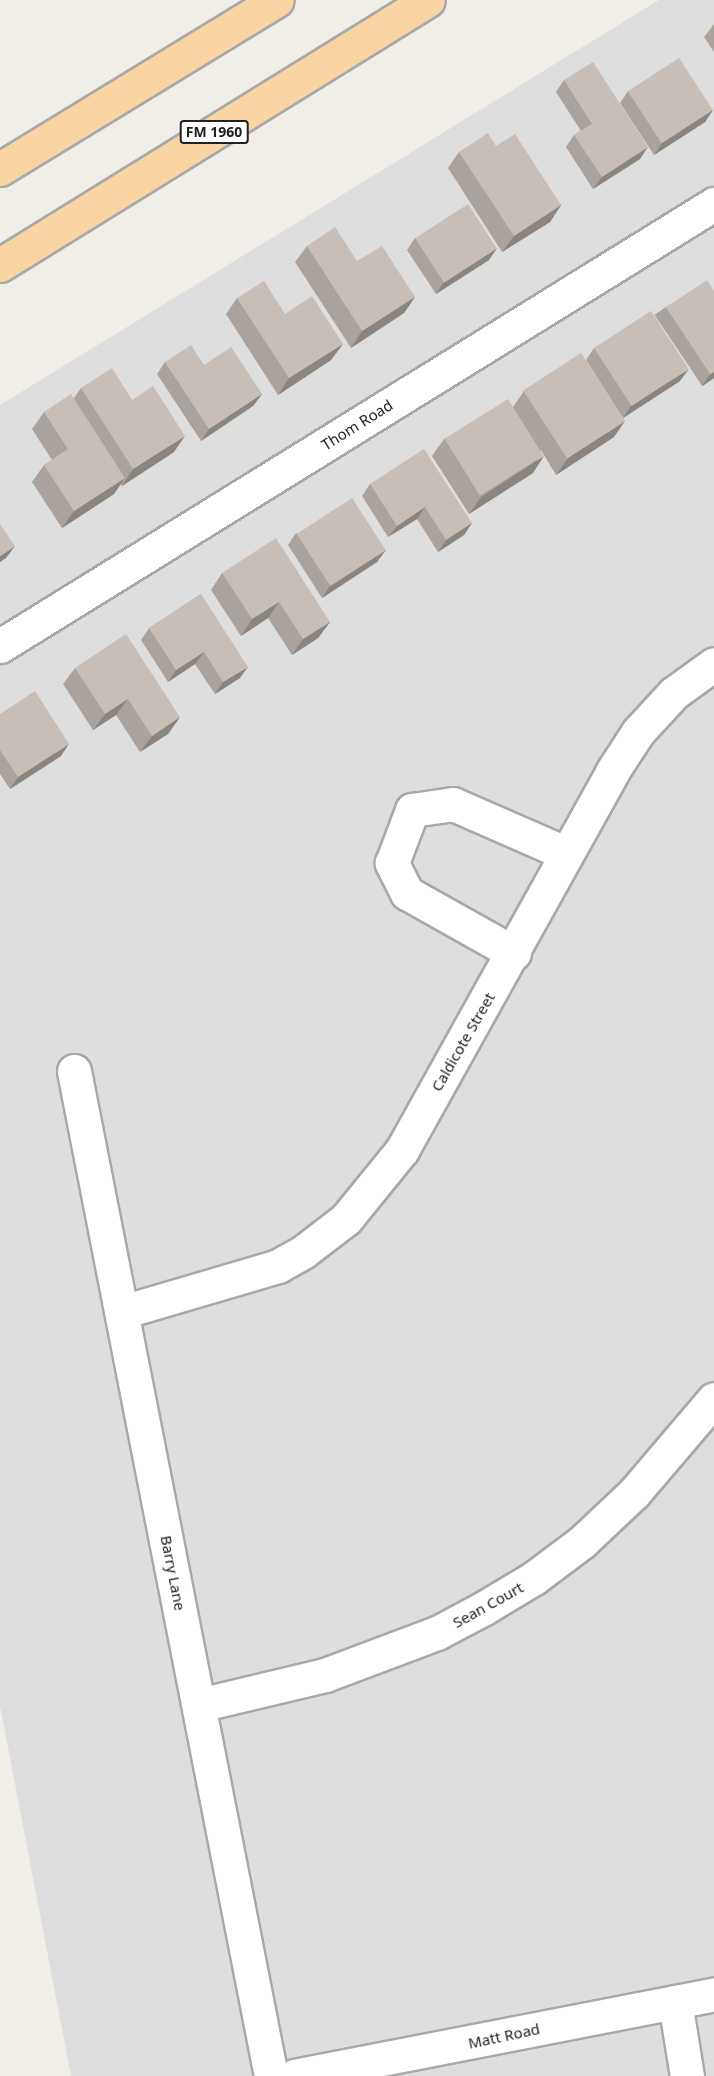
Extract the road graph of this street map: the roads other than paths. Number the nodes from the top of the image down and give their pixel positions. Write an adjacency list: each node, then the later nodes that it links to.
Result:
1 (277, 0): 3 (main road)
2 (428, 0): 5 (main road, FM 1960 / FM 1960)
3 (0, 169)
4 (714, 204): 6 (street, Thom Road)
5 (0, 265)
6 (0, 646)
7 (714, 664): 8 (street, Caldicote Street)
8 (565, 853): 9 (street, Caldicote Street); 9 (street)
9 (514, 953): 11 (street, Caldicote Street)
10 (74, 1071): 11 (street, Barry Lane)
11 (122, 1312): 13 (street, Barry Lane)
12 (714, 1399): 13 (street, Sean Court)
13 (199, 1705): 16 (street, Barry Lane)
14 (714, 1994): 15 (street, Matt Road)
15 (675, 2002): 17 (street, Matt Road); 18 (street)
16 (271, 2076)
17 (294, 2076)
18 (687, 2076)

